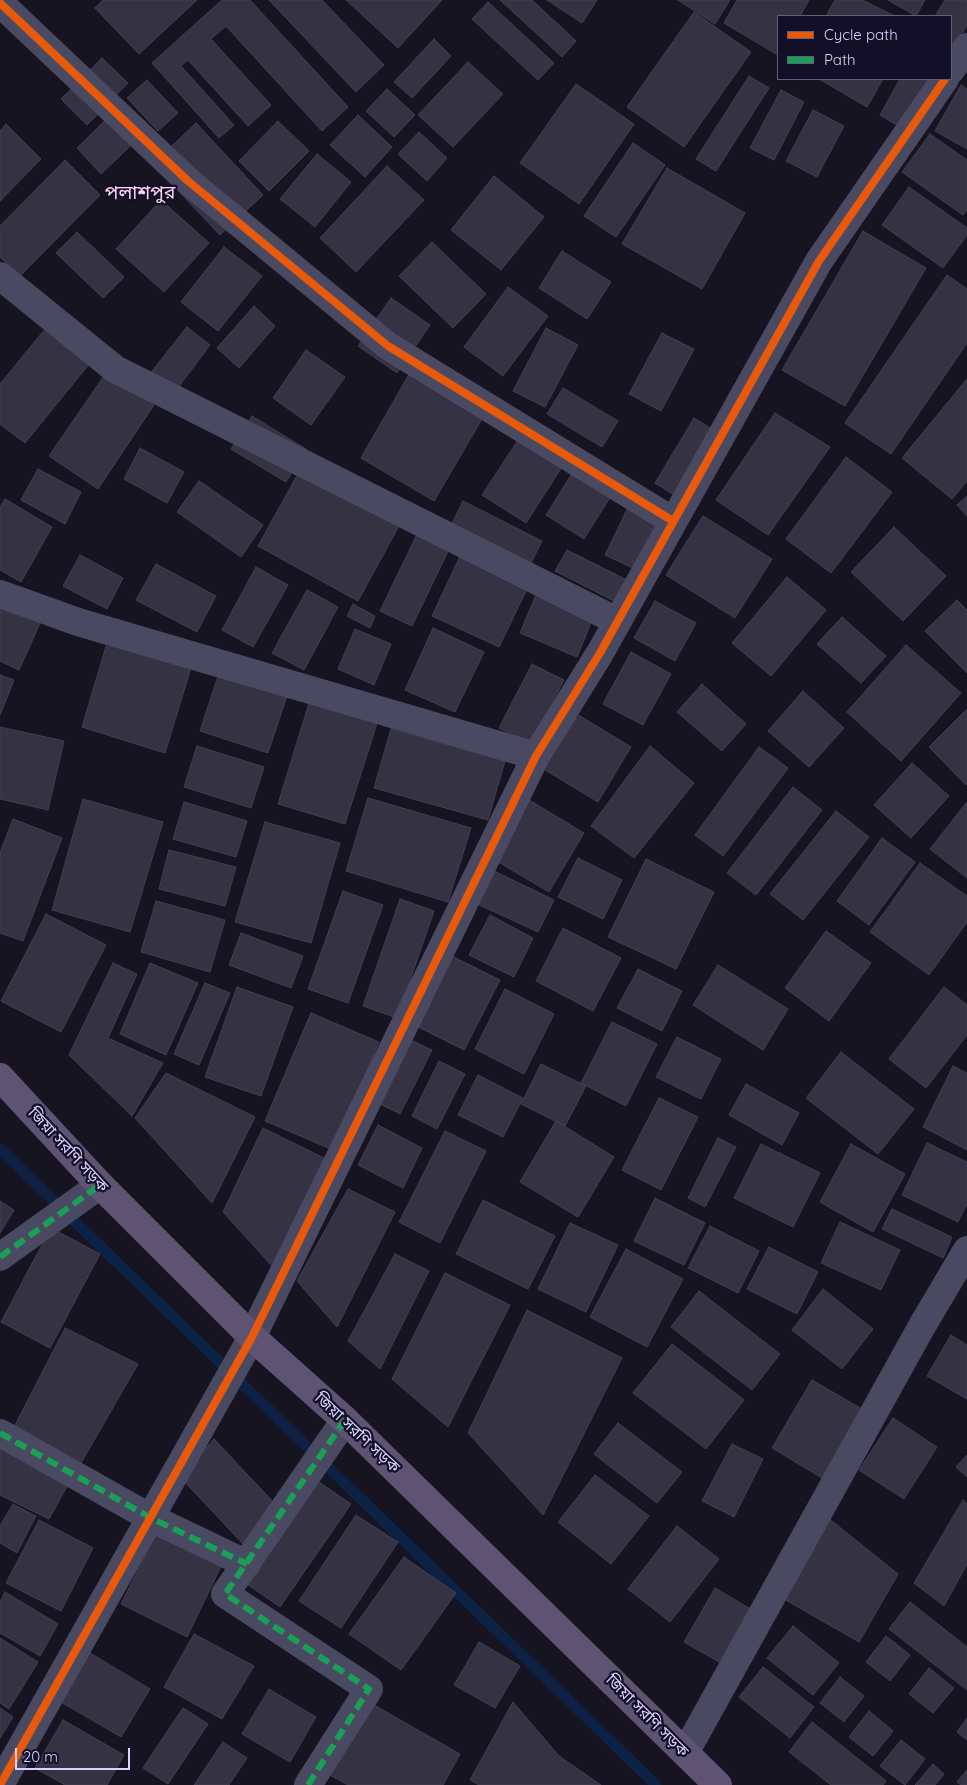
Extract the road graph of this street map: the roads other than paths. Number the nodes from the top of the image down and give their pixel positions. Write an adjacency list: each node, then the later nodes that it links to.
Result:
1 (0, 3): 6 (street)
2 (967, 47): 3 (street)
3 (952, 69)
4 (944, 80): 6 (street)
5 (0, 276): 8 (street)
6 (673, 521): 8 (street)
7 (0, 594): 9 (street)
8 (617, 622): 9 (street)
9 (536, 756): 14 (street)
10 (0, 1077): 11 (main road, জিয়া সরণি সড়ক)
11 (100, 1185): 13 (street); 14 (main road, জিয়া সরণি সড়ক)
12 (967, 1250): 19 (street)
13 (0, 1257)
14 (252, 1337): 15 (main road, জিয়া সরণি সড়ক); 17 (street)
15 (345, 1420): 18 (street); 19 (main road, জিয়া সরণি সড়ক)
16 (0, 1434): 17 (street)
17 (151, 1518): 18 (street); 20 (street)
18 (247, 1564): 21 (street)
19 (685, 1753): 22 (main road, জিয়া সরণি সড়ক)
20 (0, 1785)
21 (308, 1785)
22 (718, 1785)

